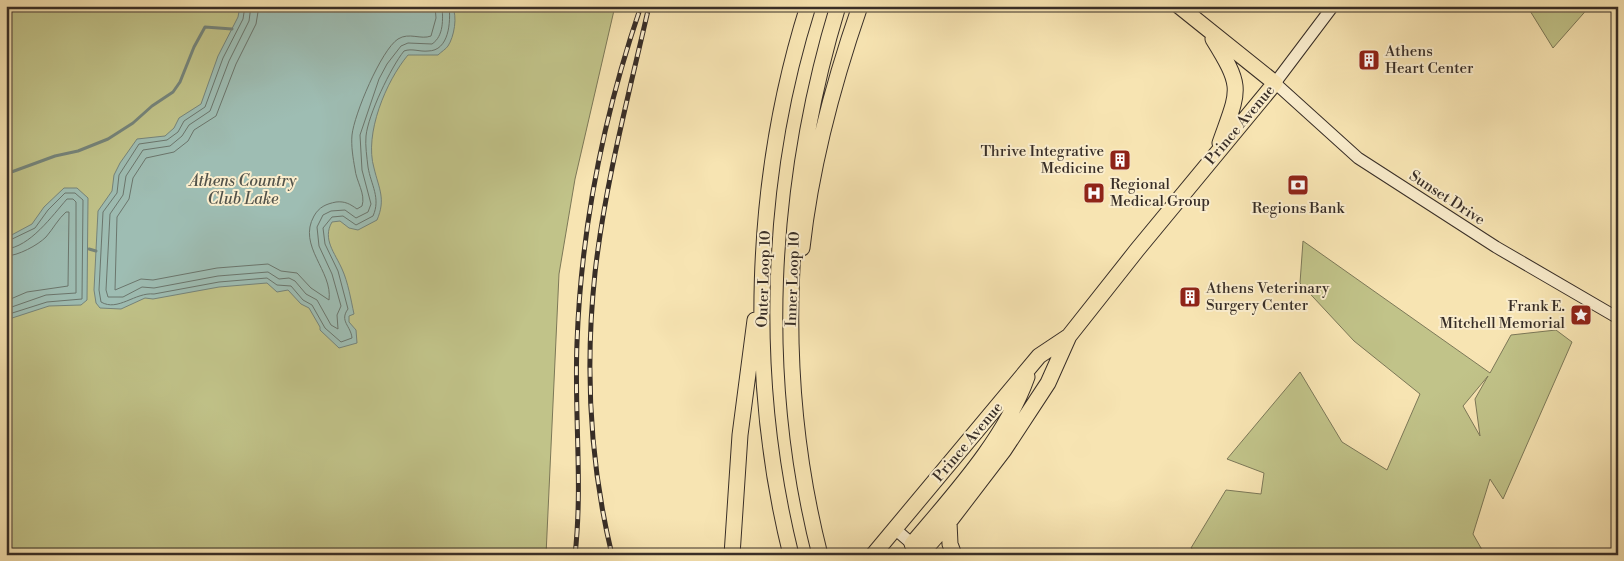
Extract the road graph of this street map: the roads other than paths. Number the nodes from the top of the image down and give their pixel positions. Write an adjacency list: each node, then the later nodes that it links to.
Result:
1 (808, 6): 9 (highway, Outer Loop 10)
2 (838, 6): 12 (highway, Inner Loop 10)
3 (860, 6): 12 (highway)
4 (1179, 6): 6 (highway)
5 (1333, 6): 7 (street, Prince Avenue)
6 (1206, 27): 7 (highway); 8 (highway)
7 (1275, 83): 8 (highway, Prince Avenue); 10 (street, Sunset Drive)
8 (1217, 152): 11 (highway, Prince Avenue)
9 (763, 261): 17 (highway); 18 (highway, Outer Loop 10)
10 (1618, 318)
11 (1069, 336): 13 (highway, Prince Avenue); 14 (highway, Prince Avenue)
12 (791, 344): 19 (highway, Inner Loop 10)
13 (1030, 366): 15 (highway, Prince Avenue); 16 (highway)
14 (949, 522): 16 (highway, Prince Avenue); 21 (highway)
15 (895, 529): 16 (street); 20 (highway, Prince Avenue)
16 (920, 551)
17 (732, 555)
18 (790, 555)
19 (820, 555)
20 (873, 555)
21 (954, 555)

